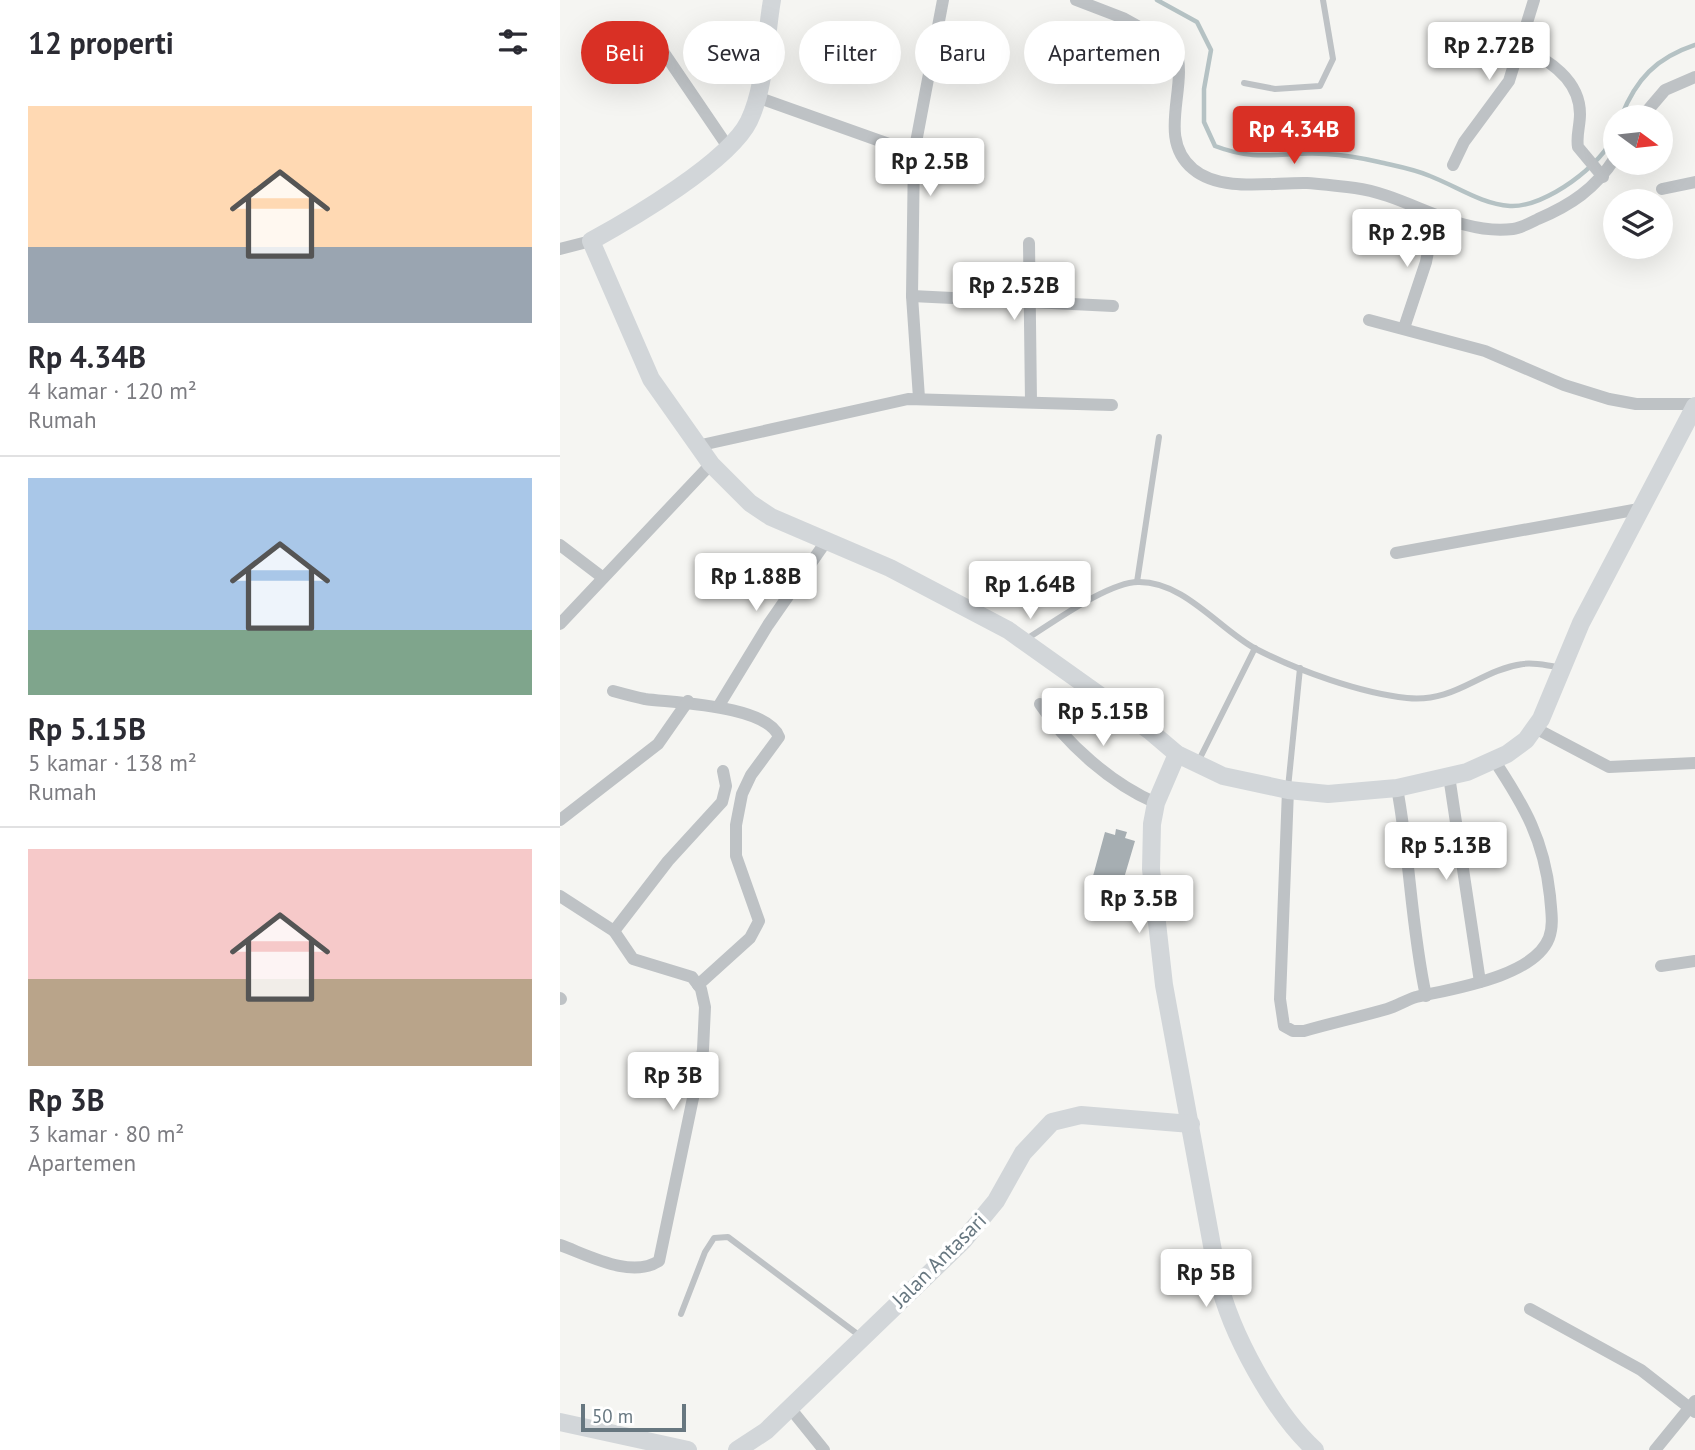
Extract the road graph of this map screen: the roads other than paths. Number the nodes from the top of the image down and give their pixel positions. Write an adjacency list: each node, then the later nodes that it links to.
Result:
1 (772, 0): 10 (street)
2 (943, 0): 13 (street)
3 (1076, 0): 18 (street)
4 (1323, 0): 9 (lane)
5 (1534, 0): 6 (street)
6 (1520, 47): 14 (street); 15 (street)
7 (669, 60): 12 (street)
8 (1695, 77): 11 (street)
9 (1244, 83)
10 (757, 97): 12 (street); 13 (street)
11 (1652, 105)
12 (728, 147): 19 (street)
13 (914, 153): 22 (street)
14 (1453, 165)
15 (1603, 176): 18 (street)
16 (1695, 182): 17 (street)
17 (1662, 189)
18 (1435, 215): 26 (street)
19 (591, 241): 21 (street); 32 (street)
20 (1029, 243): 23 (street)
21 (560, 249)
22 (912, 296): 23 (street); 27 (street)
23 (1030, 302): 24 (street); 28 (street)
24 (1113, 306)
25 (1370, 320): 26 (street)
26 (1404, 328): 30 (street)
27 (919, 398): 28 (street); 32 (street)
28 (1031, 402): 29 (street)
29 (1112, 405)
30 (1695, 405): 34 (street)
31 (1159, 437): 39 (lane)
32 (697, 446): 33 (street)
33 (711, 464): 35 (street); 38 (street)
34 (1639, 509): 37 (street); 44 (street)
35 (827, 540): 41 (street); 48 (street)
36 (560, 545): 38 (street)
37 (1396, 553)
38 (603, 577): 40 (street)
39 (1137, 582): 41 (lane); 42 (lane)
40 (560, 624)
41 (1024, 640): 50 (street)
42 (1255, 648): 43 (lane); 53 (lane)
43 (1300, 668): 44 (lane); 57 (lane)
44 (1561, 668): 49 (street)
45 (613, 691): 46 (street)
46 (688, 701): 48 (street); 59 (street)
47 (1040, 704): 58 (street)
48 (718, 707): 65 (street)
49 (1535, 728): 51 (street); 52 (street)
50 (1177, 754): 53 (street); 58 (street)
51 (1494, 760): 55 (street); 64 (street)
52 (1695, 763)
53 (1197, 765): 57 (street)
54 (723, 771): 61 (street)
55 (1449, 776): 56 (street); 64 (street)
56 (1396, 788): 57 (street); 66 (street)
57 (1288, 790): 66 (street)
58 (1156, 803): 67 (street)
59 (560, 820)
60 (560, 896): 61 (street)
61 (614, 931): 65 (street)
62 (1695, 961): 63 (street)
63 (1661, 965)
64 (1480, 982): 66 (street)
65 (698, 985): 68 (street)
66 (1426, 996)
67 (1191, 1124): 71 (street, Jalan Antasari); 79 (street)
68 (560, 1245)
69 (1530, 1309): 72 (street)
70 (681, 1314): 71 (lane)
71 (861, 1337): 73 (street, Jalan Antasari)
72 (1693, 1406): 80 (street)
73 (790, 1408): 77 (street, Jalan Antasari); 78 (street)
74 (560, 1422): 75 (street)
75 (656, 1446): 76 (street)
76 (688, 1450)
77 (737, 1450)
78 (824, 1450)
79 (1315, 1450)
80 (1655, 1450)

